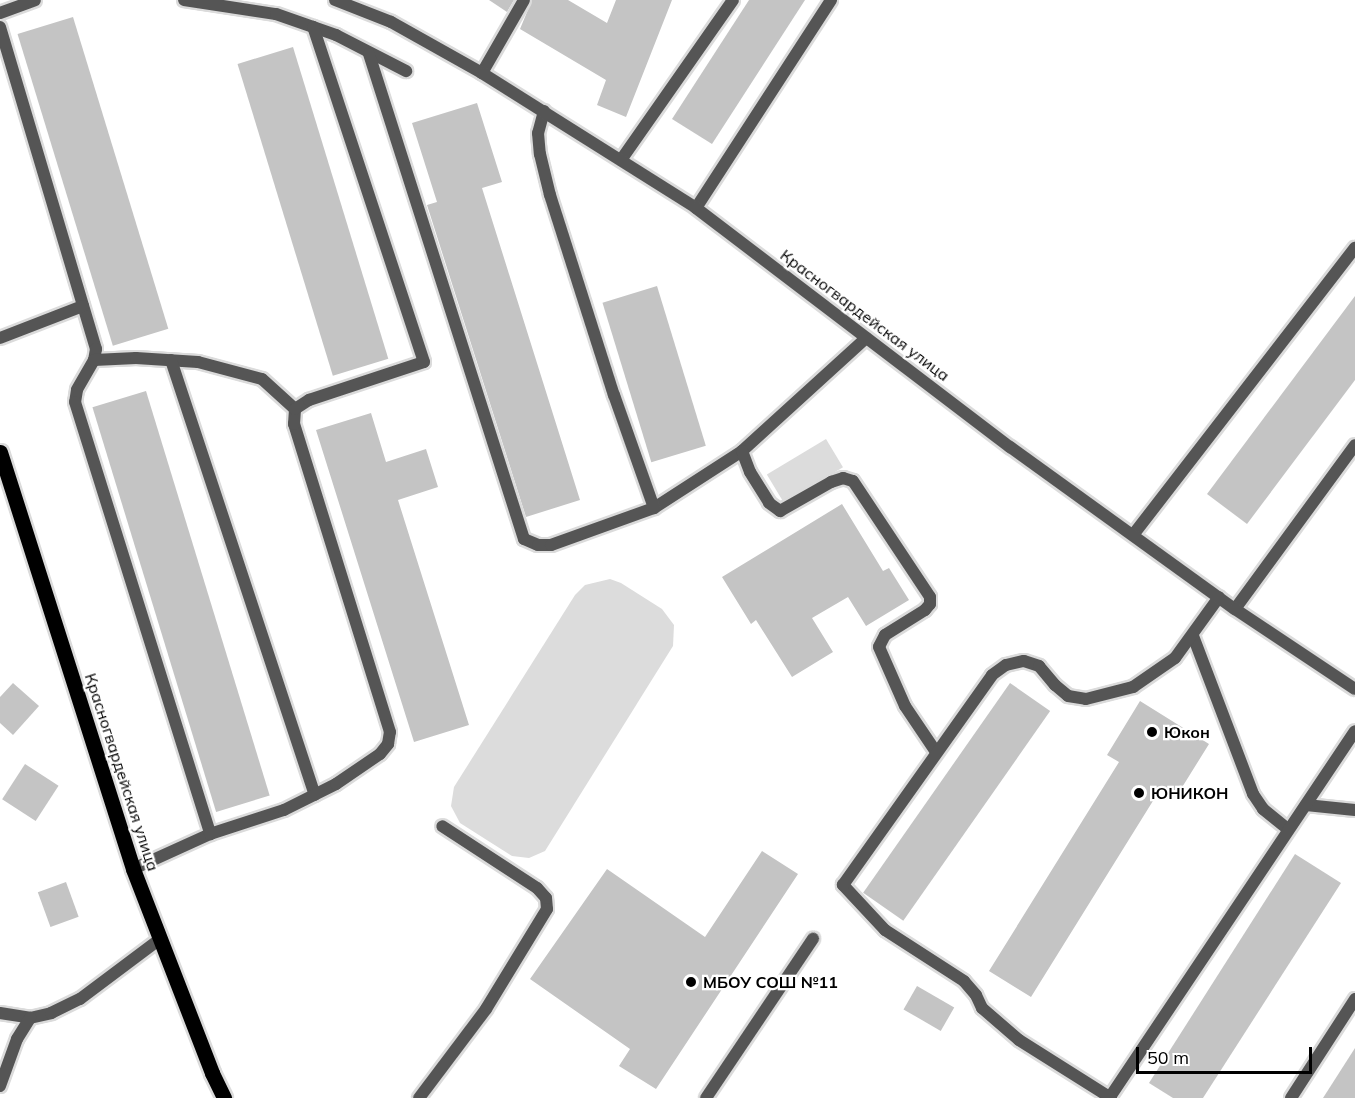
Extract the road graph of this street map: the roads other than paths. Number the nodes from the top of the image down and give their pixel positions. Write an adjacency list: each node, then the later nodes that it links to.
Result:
1 (35, 0): 7 (street)
2 (184, 0): 9 (street)
3 (335, 0): 12 (street, Красногвардейская улица)
4 (524, 0): 12 (street)
5 (733, 0): 14 (street)
6 (831, 0): 15 (street)
7 (0, 14)
8 (0, 27): 17 (street)
9 (313, 27): 10 (street); 22 (street)
10 (369, 54): 11 (street); 26 (street)
11 (406, 71)
12 (482, 73): 13 (street, Красногвардейская улица)
13 (544, 111): 14 (street, Красногвардейская улица); 26 (street)
14 (621, 160): 15 (street, Красногвардейская улица)
15 (696, 208): 19 (street, Красногвардейская улица)
16 (1355, 248): 27 (street)
17 (83, 306): 18 (street); 20 (street)
18 (0, 338)
19 (866, 338): 24 (street); 27 (street, Красногвардейская улица)
20 (94, 360): 21 (street); 39 (street)
21 (171, 360): 22 (street); 34 (street)
22 (295, 409): 34 (street)
23 (1355, 445): 29 (street)
24 (742, 451): 26 (street); 33 (street)
25 (0, 452): 40 (main road, Красногвардейская улица)
26 (654, 508)
27 (1133, 536): 28 (street, Красногвардейская улица)
28 (1219, 597): 29 (street, Красногвардейская улица); 30 (street)
29 (1235, 609): 31 (street, Красногвардейская улица)
30 (1193, 636): 33 (street); 38 (street)
31 (1355, 689)
32 (1355, 731): 35 (street)
33 (936, 752): 50 (street)
34 (315, 795): 39 (street)
35 (1306, 805): 36 (street); 38 (street)
36 (1355, 810)
37 (442, 826): 48 (street)
38 (1288, 829): 50 (street)
39 (210, 834): 40 (street)
40 (133, 869): 41 (main road, Красногвардейская улица)
41 (160, 939): 45 (street); 47 (main road, Красногвардейская улица)
42 (813, 939): 49 (street)
43 (1355, 999): 51 (street)
44 (0, 1013): 45 (street)
45 (30, 1018): 46 (street)
46 (0, 1086)
47 (224, 1098)
48 (419, 1098)
49 (706, 1098)
50 (1111, 1098)
51 (1291, 1098)

